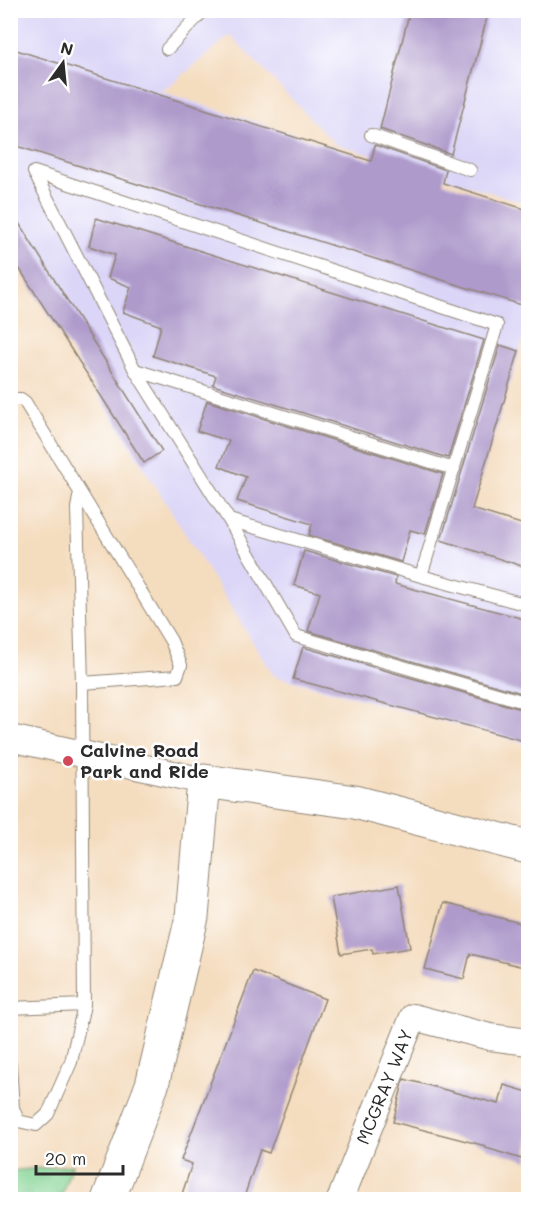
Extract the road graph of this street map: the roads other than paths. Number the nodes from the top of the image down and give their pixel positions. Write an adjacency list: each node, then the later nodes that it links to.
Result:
1 (204, 10): 2 (lane)
2 (167, 50)
3 (371, 135): 4 (lane)
4 (470, 170)
5 (135, 370): 7 (lane); 7 (lane); 9 (lane)
6 (10, 399): 8 (lane)
7 (454, 469): 10 (lane)
8 (80, 492): 12 (lane); 12 (lane)
9 (229, 520): 10 (lane); 13 (lane)
10 (421, 576): 11 (lane)
11 (528, 605)
12 (82, 683): 15 (lane)
13 (528, 703)
14 (10, 738): 15 (street)
15 (82, 754): 16 (street); 18 (lane)
16 (204, 781): 17 (street); 22 (street)
17 (528, 847)
18 (84, 1005): 19 (lane); 21 (lane)
19 (10, 1008)
20 (528, 1042): 23 (street, MCGRAY WAY)
21 (10, 1065)
22 (108, 1200)
23 (340, 1200)

